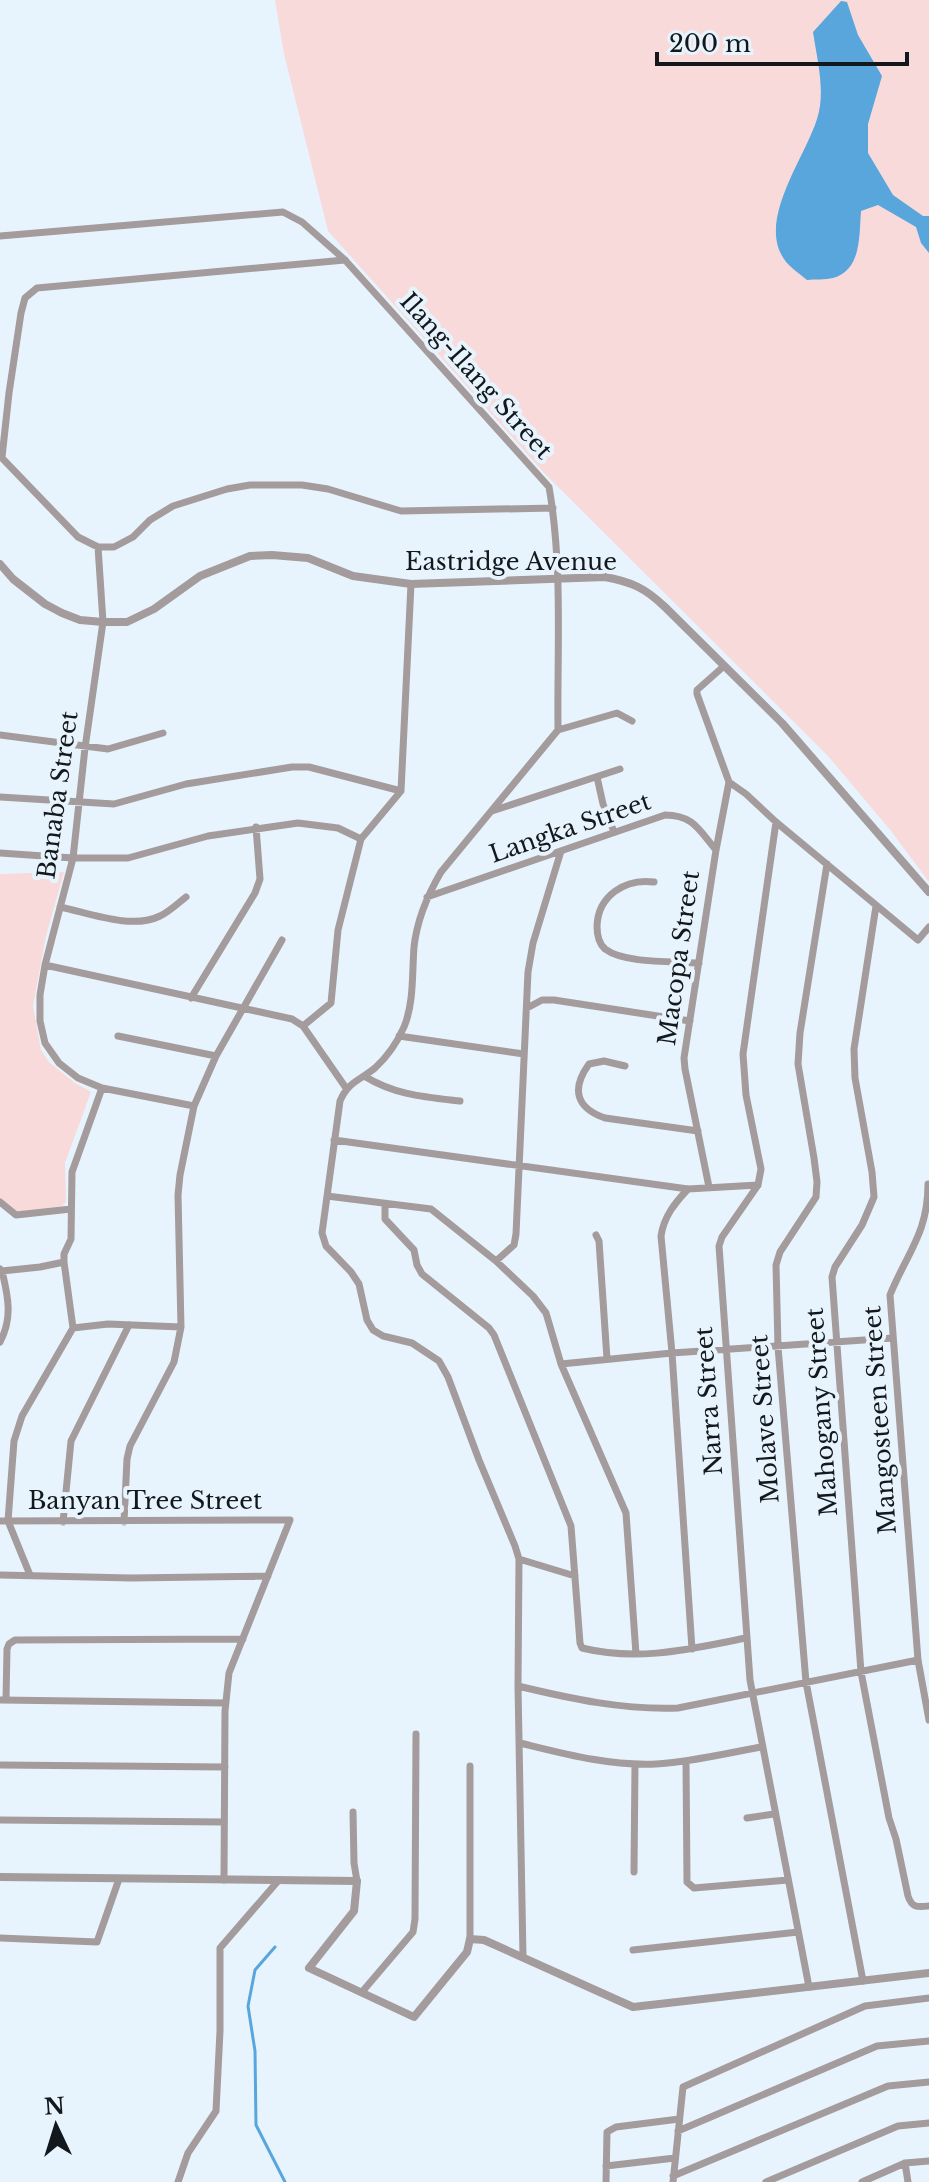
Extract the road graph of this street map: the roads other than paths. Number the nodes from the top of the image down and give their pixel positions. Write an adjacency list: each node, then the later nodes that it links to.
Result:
1 (0, 236): 2 (street, Ilang-Ilang Street)
2 (345, 260): 3 (street); 4 (street, Ilang-Ilang Street)
3 (1, 456): 5 (street)
4 (553, 508): 5 (street); 7 (street, Ilang-Ilang Street)
5 (98, 547): 9 (street, Banaba Street)
6 (0, 564): 9 (street, Eastridge Avenue)
7 (557, 578): 8 (street, Eastridge Avenue); 10 (street, Eastridge Avenue); 12 (street, Ilang-Ilang Street)
8 (411, 584): 9 (street, Eastridge Avenue); 19 (street)
9 (103, 622): 15 (street, Banaba Street)
10 (724, 666): 18 (street); 33 (street, Eastridge Avenue)
11 (632, 721): 12 (street)
12 (558, 730): 22 (street)
13 (163, 733): 15 (street)
14 (0, 735): 15 (street)
15 (85, 748): 21 (street, Banaba Street)
16 (620, 769): 17 (street)
17 (597, 777): 22 (street); 25 (street)
18 (729, 782): 23 (street); 27 (street, Macopa Street)
19 (401, 791): 21 (street); 26 (street)
20 (0, 797): 21 (street)
21 (79, 803): 30 (street, Banaba Street)
22 (490, 812): 35 (street)
23 (776, 822): 31 (street); 63 (street)
24 (256, 827): 26 (street); 30 (street); 44 (street)
25 (614, 832): 27 (street, Langka Street); 28 (street, Langka Street)
26 (361, 839): 48 (street)
27 (716, 850): 42 (street, Macopa Street)
28 (561, 851): 35 (street, Langka Street); 46 (street)
29 (0, 853): 30 (street)
30 (73, 858): 37 (street, Banaba Street)
31 (827, 864): 36 (street); 80 (street, Molave Street)
32 (654, 882): 42 (street)
33 (929, 892)
34 (186, 897): 37 (street)
35 (426, 897): 50 (street)
36 (876, 906): 40 (street); 78 (street, Mahogany Street)
37 (60, 907): 43 (street, Banaba Street)
38 (929, 927): 40 (street)
39 (282, 940): 45 (street)
40 (918, 940): 41 (street)
41 (929, 941)
42 (699, 963): 47 (street, Macopa Street)
43 (45, 965): 44 (street); 55 (street, Banaba Street)
44 (191, 998): 45 (street)
45 (245, 1008): 48 (street); 52 (street)
46 (527, 1008): 47 (street); 51 (street)
47 (690, 1021): 59 (street, Macopa Street)
48 (303, 1026): 56 (street)
49 (118, 1036): 52 (street)
50 (399, 1036): 51 (street); 54 (street)
51 (524, 1054): 61 (street)
52 (216, 1056): 58 (street)
53 (625, 1066): 59 (street)
54 (364, 1076): 56 (street); 57 (street)
55 (102, 1088): 58 (street, Banaba Street); 69 (street)
56 (346, 1088): 60 (street)
57 (460, 1101)
58 (194, 1106): 75 (street)
59 (698, 1131): 64 (street, Macopa Street)
60 (334, 1140): 61 (street); 66 (street)
61 (520, 1165): 65 (street); 71 (street)
62 (928, 1184): 77 (street, Mangosteen Street)
63 (758, 1185): 64 (street); 81 (street, Narra Street)
64 (709, 1187): 65 (street)
65 (688, 1189): 82 (street)
66 (327, 1196): 68 (street); 88 (street)
67 (0, 1202): 69 (street)
68 (385, 1204): 71 (street); 92 (street)
69 (71, 1209): 72 (street)
70 (596, 1235): 83 (street)
71 (496, 1261): 84 (street)
72 (64, 1262): 73 (street); 76 (street)
73 (1, 1270): 79 (street)
74 (129, 1325): 75 (street); 76 (street); 86 (street)
75 (181, 1327): 87 (street)
76 (73, 1328): 85 (street)
77 (893, 1338): 78 (street); 97 (street, Mangosteen Street)
78 (837, 1341): 80 (street); 98 (street, Mahogany Street)
79 (0, 1342)
80 (778, 1347): 81 (street); 99 (street, Molave Street)
81 (725, 1351): 82 (street); 93 (street, Narra Street)
82 (672, 1353): 83 (street); 95 (street)
83 (607, 1359): 84 (street)
84 (561, 1364): 96 (street)
85 (4, 1521): 86 (street, Banyan Tree Street); 90 (street)
86 (63, 1522): 87 (street, Banyan Tree Street)
87 (124, 1522): 91 (street, Banyan Tree Street)
88 (519, 1559): 92 (street); 100 (street)
89 (0, 1575): 90 (street)
90 (30, 1575): 91 (street)
91 (268, 1576): 94 (street)
92 (575, 1576): 96 (street)
93 (746, 1638): 95 (street); 101 (street, Narra Street)
94 (243, 1639): 102 (street); 103 (street)
95 (692, 1649): 96 (street)
96 (636, 1654)
97 (918, 1660): 98 (street); 104 (street, Mangosteen Street)
98 (861, 1672): 99 (street); 125 (street, Mahogany Street)
99 (806, 1682): 101 (street); 132 (street, Molave Street)
100 (518, 1686): 101 (street); 106 (street)
101 (752, 1694): 107 (street, Narra Street)
102 (3, 1700): 103 (street)
103 (226, 1703): 112 (street)
104 (929, 1720)
105 (416, 1734): 134 (street)
106 (520, 1743): 109 (street); 130 (street)
107 (761, 1747): 108 (street); 114 (street, Narra Street)
108 (686, 1761): 109 (street); 122 (street)
109 (635, 1764): 118 (street)
110 (0, 1765): 112 (street)
111 (470, 1766): 128 (street)
112 (225, 1767): 117 (street)
113 (353, 1812): 124 (street)
114 (774, 1814): 115 (street); 122 (street, Narra Street)
115 (747, 1818)
116 (0, 1820): 117 (street)
117 (224, 1822): 121 (street)
118 (634, 1872)
119 (0, 1877): 120 (street)
120 (119, 1879): 121 (street); 127 (street)
121 (224, 1880): 123 (street)
122 (788, 1880): 126 (street, Narra Street)
123 (278, 1881): 124 (street); 146 (street)
124 (357, 1881): 134 (street)
125 (929, 1906)
126 (798, 1932): 129 (street); 133 (street, Narra Street)
127 (0, 1938)
128 (470, 1939): 130 (street); 134 (street)
129 (633, 1950)
130 (523, 1957): 133 (street)
131 (929, 1973): 132 (street)
132 (863, 1981): 133 (street)
133 (809, 1987)
134 (362, 1992)
135 (928, 2000): 138 (street)
136 (929, 2041): 140 (street)
137 (929, 2082): 145 (street)
138 (679, 2119): 140 (street); 144 (street)
139 (929, 2123): 148 (street)
140 (678, 2131): 141 (street)
141 (675, 2158): 144 (street); 145 (street)
142 (929, 2161): 143 (street)
143 (905, 2163): 149 (street); 150 (street)
144 (606, 2166): 147 (street)
145 (673, 2179)
146 (178, 2182)
147 (606, 2182)
148 (766, 2182)
149 (862, 2182)
150 (908, 2182)

